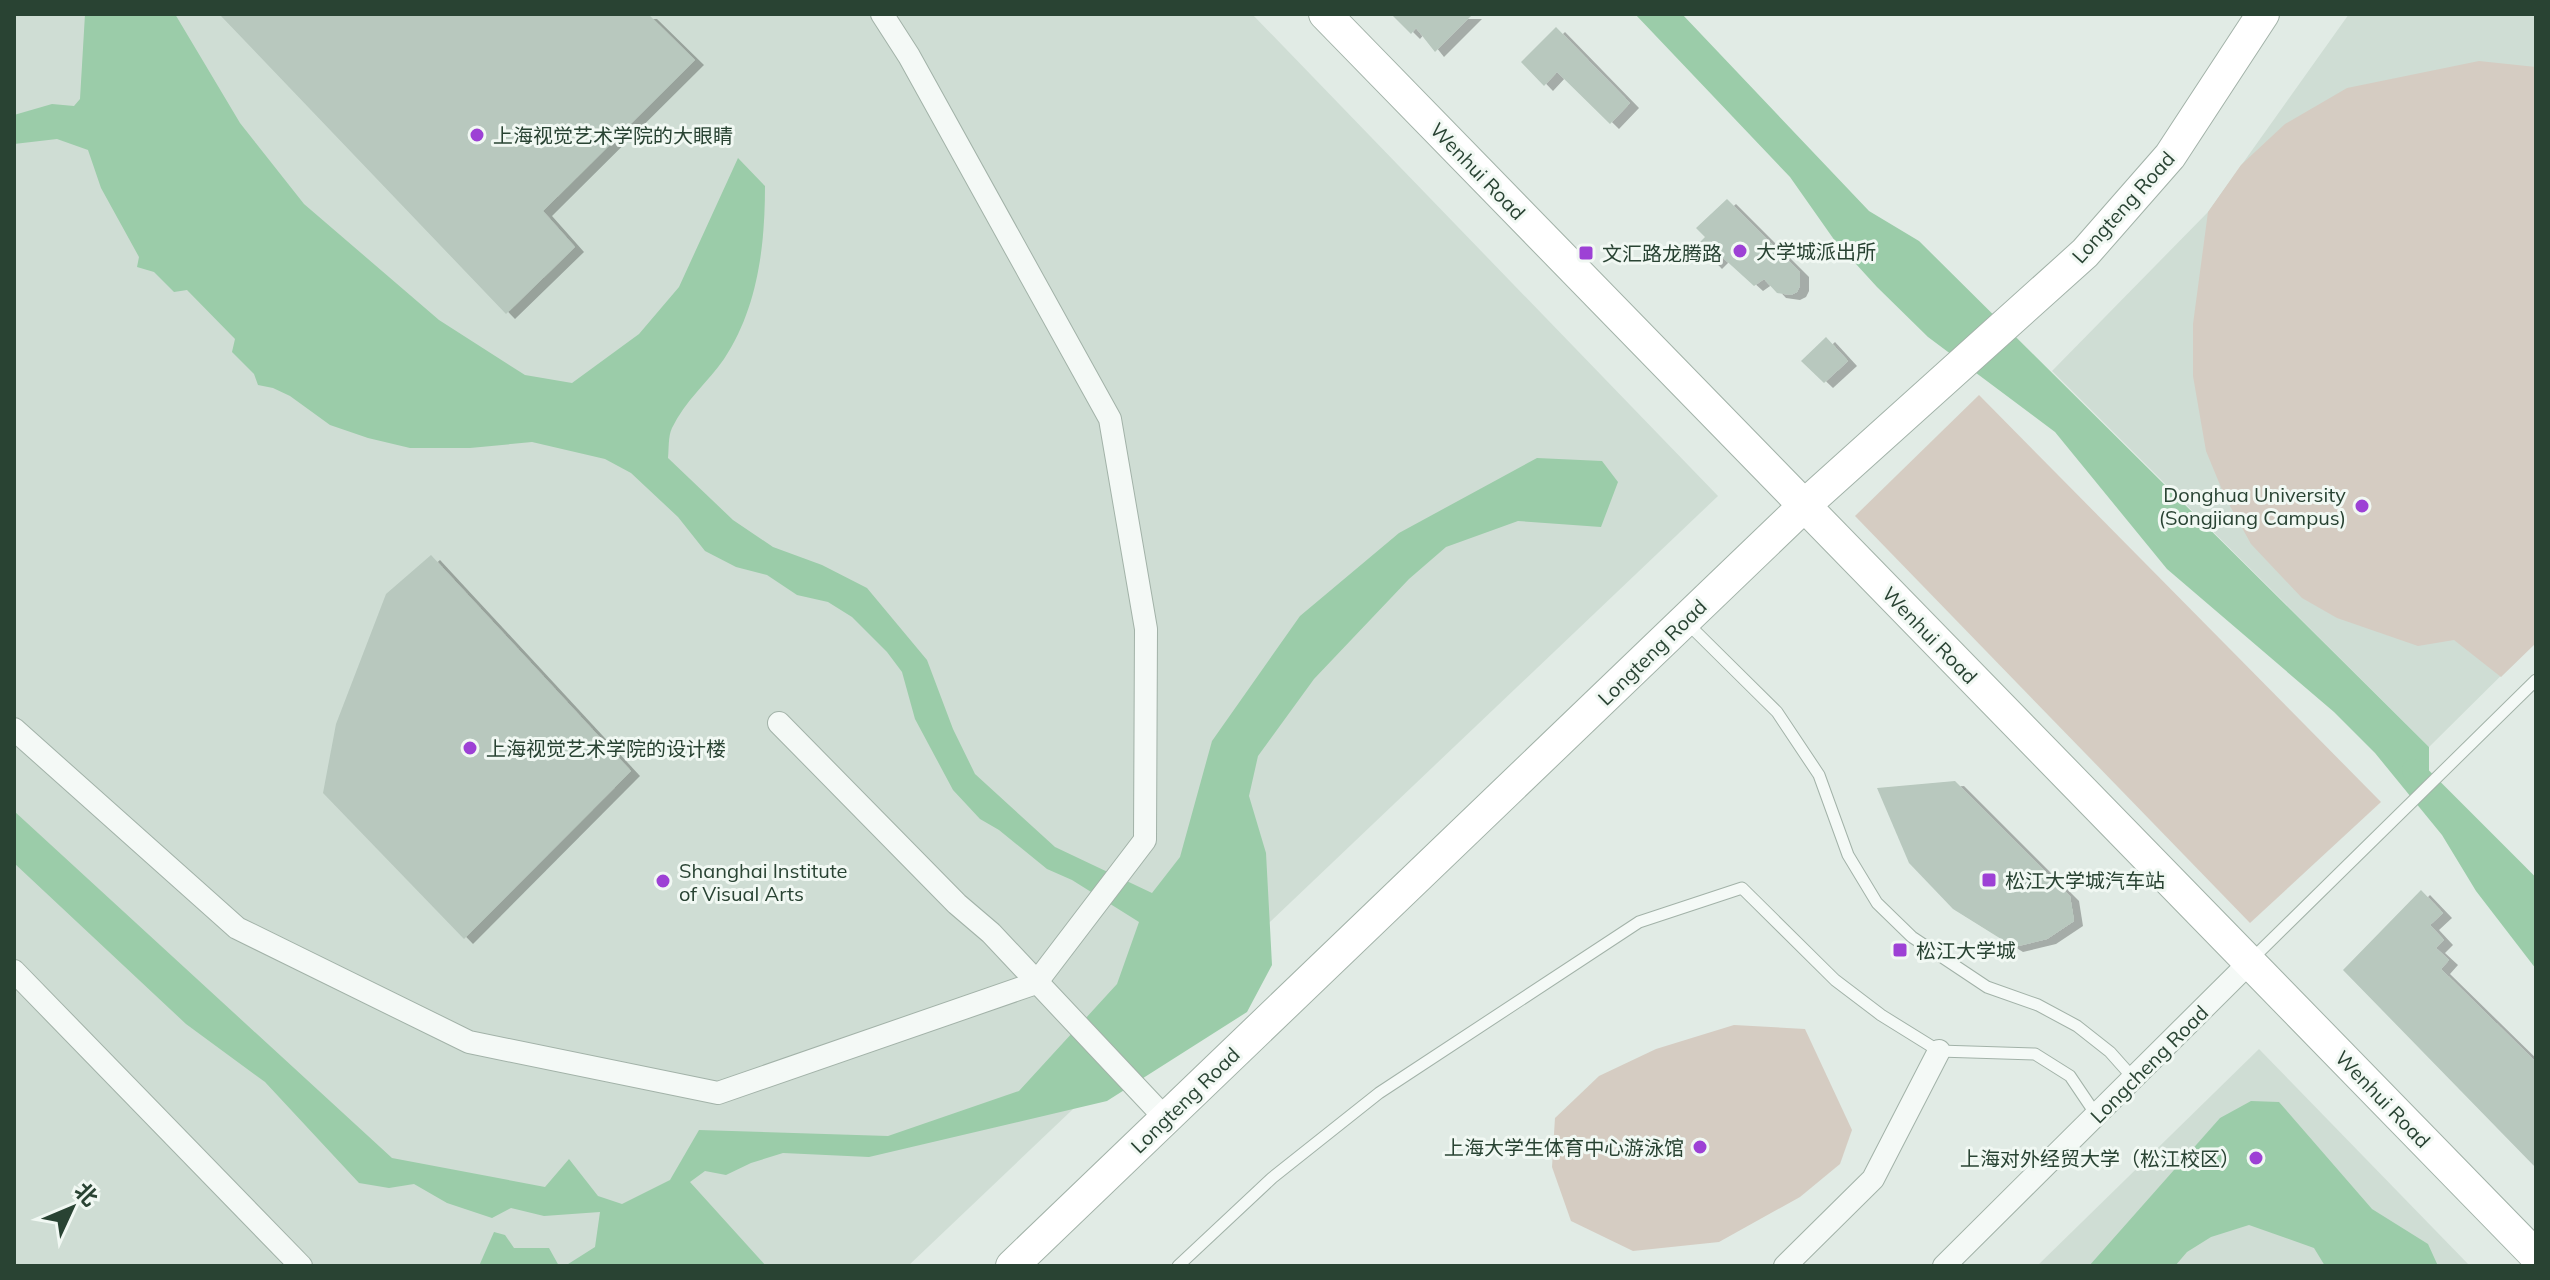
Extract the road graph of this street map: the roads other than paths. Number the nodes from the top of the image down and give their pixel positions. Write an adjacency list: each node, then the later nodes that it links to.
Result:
1 (882, 14): 11 (street)
2 (1325, 14): 4 (main road, Wenhui Road)
3 (2263, 14): 4 (main road, Longteng Road)
4 (1805, 505): 5 (main road, Longteng Road); 9 (main road, Wenhui Road)
5 (1685, 621): 13 (lane); 15 (main road, Longteng Road)
6 (2536, 680): 9 (lane)
7 (779, 723): 11 (street)
8 (14, 729): 11 (street)
9 (2250, 962): 13 (street, Longcheng Road); 16 (main road, Wenhui Road)
10 (14, 971): 17 (street)
11 (1036, 983): 15 (street)
12 (1939, 1051): 14 (lane); 19 (lane); 20 (street)
13 (2134, 1079): 14 (street, Longcheng Road)
14 (2097, 1116): 21 (street, Longcheng Road)
15 (1166, 1119): 18 (main road, Longteng Road)
16 (2536, 1256)
17 (301, 1266)
18 (1012, 1266)
19 (1178, 1266)
20 (1785, 1266)
21 (1944, 1266)

